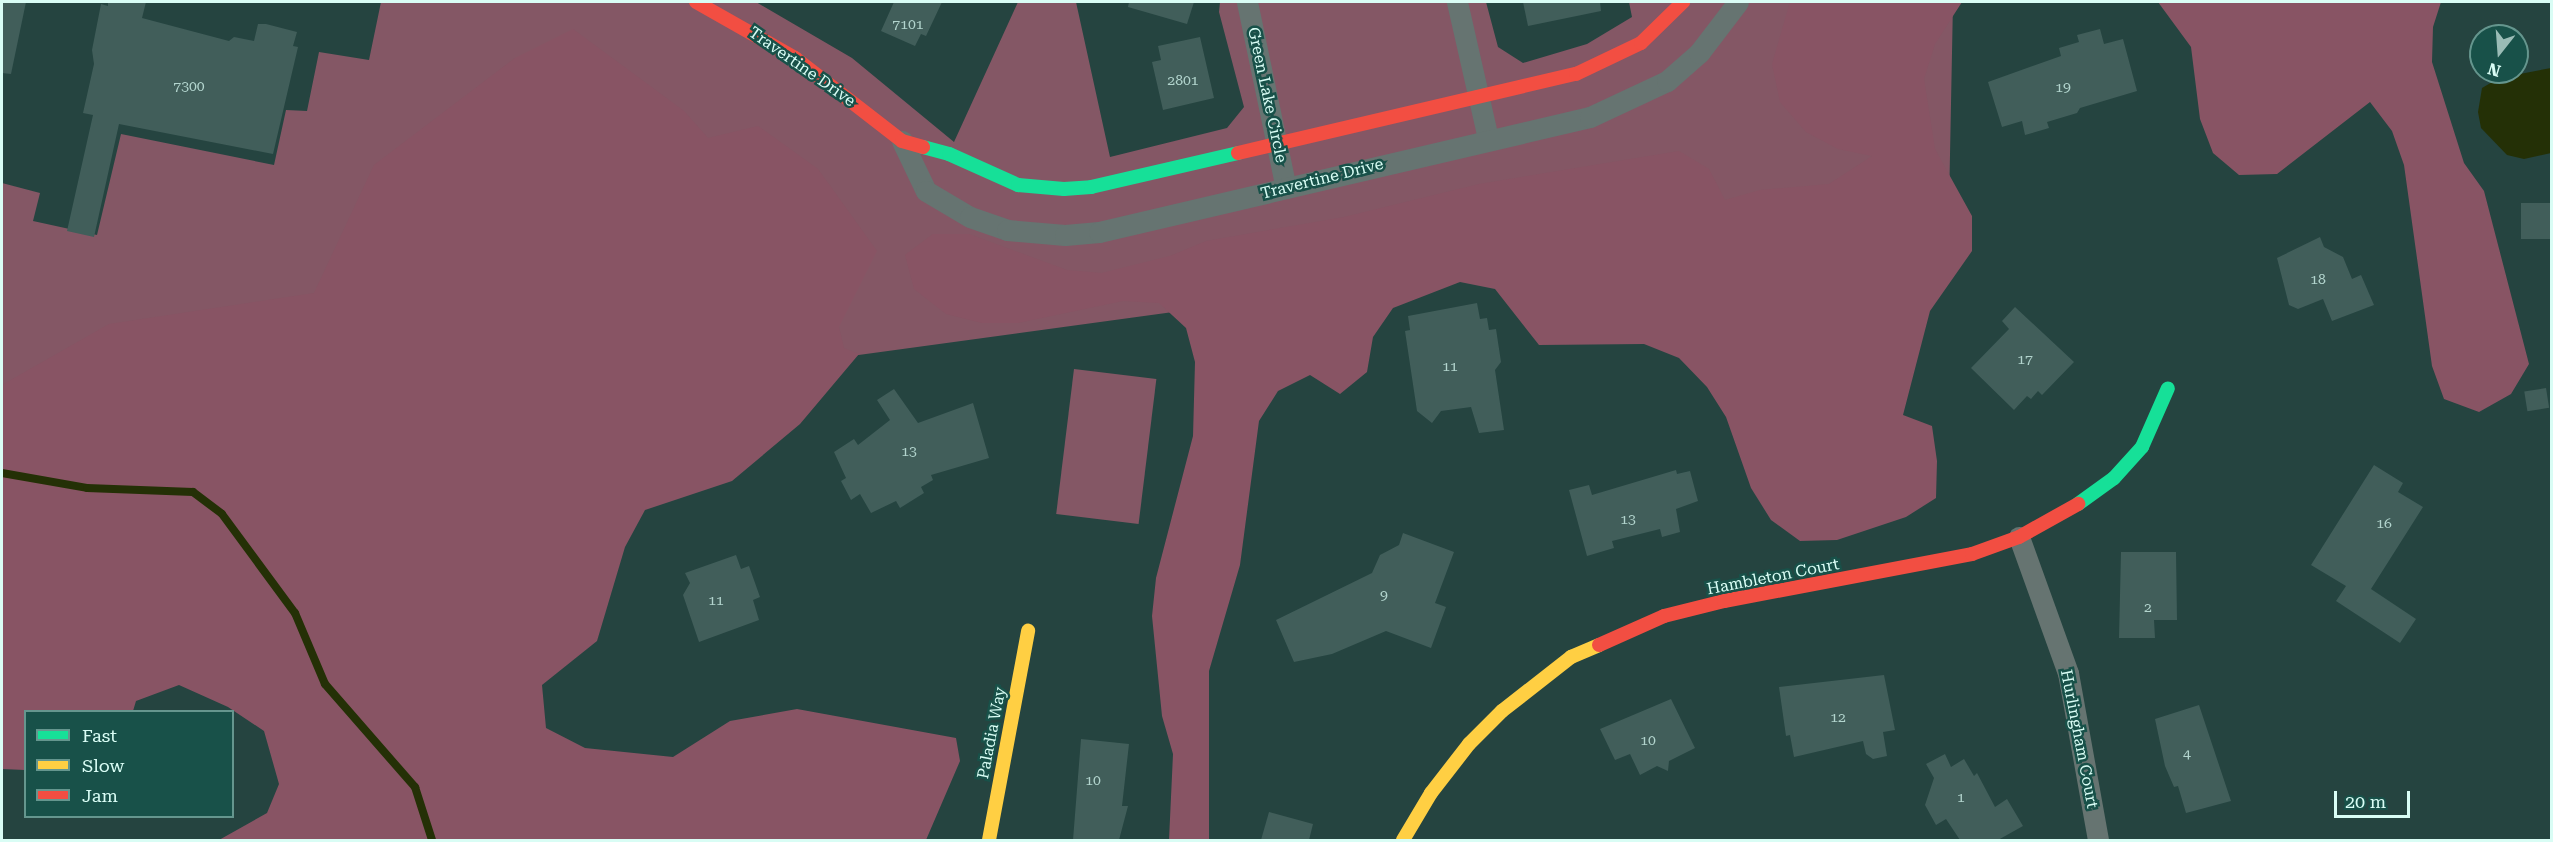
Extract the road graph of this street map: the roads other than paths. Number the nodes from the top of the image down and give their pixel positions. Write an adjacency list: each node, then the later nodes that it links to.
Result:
1 (696, 2): 8 (street, Travertine Drive)
2 (1247, 2): 9 (street, Green Lake Circle)
3 (1456, 2): 6 (street)
4 (1683, 2): 6 (street, Travertine Drive)
5 (1738, 2): 7 (street, Travertine Drive)
6 (1478, 96): 7 (street); 9 (street, Travertine Drive)
7 (1488, 139): 10 (street, Travertine Drive)
8 (902, 141): 9 (street, Travertine Drive); 10 (street, Travertine Drive)
9 (1277, 145): 10 (street, Green Lake Circle)
10 (1286, 188)
11 (2168, 388): 12 (street, Hambleton Court)
12 (2019, 537): 15 (street, Hambleton Court); 16 (street, Hurlingham Court)
13 (1028, 631): 14 (street, Paladia Way)
14 (989, 840)
15 (1402, 840)
16 (2098, 840)

